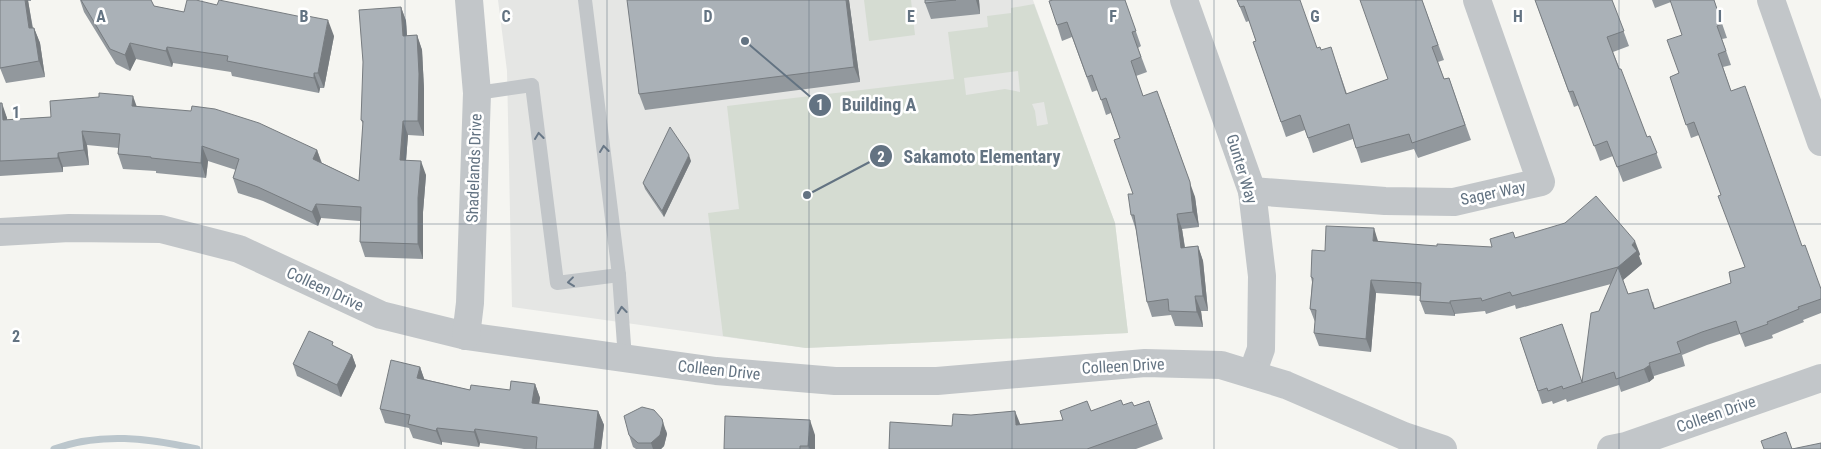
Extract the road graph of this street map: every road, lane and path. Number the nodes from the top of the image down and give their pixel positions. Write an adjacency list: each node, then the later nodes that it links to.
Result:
1 (469, 0): 6 (street, Shadelands Drive)
2 (585, 0): 10 (lane, one-way to 2)
3 (1184, 0): 8 (street, Gunter Way)
4 (1477, 0): 8 (street, Sager Way)
5 (1771, 0): 7 (street)
6 (477, 92): 10 (lane, one-way to 6); 11 (street, Shadelands Drive)
7 (1821, 142)
8 (1252, 191): 13 (street, Gunter Way)
9 (0, 232): 11 (street, Colleen Drive)
10 (619, 275): 12 (lane, one-way to 10)
11 (466, 336): 12 (street, Colleen Drive)
12 (625, 359): 13 (street, Colleen Drive)
13 (1252, 374): 15 (street, Colleen Drive)
14 (1821, 378): 16 (street, Colleen Drive)
15 (1443, 449)
16 (1611, 449)

